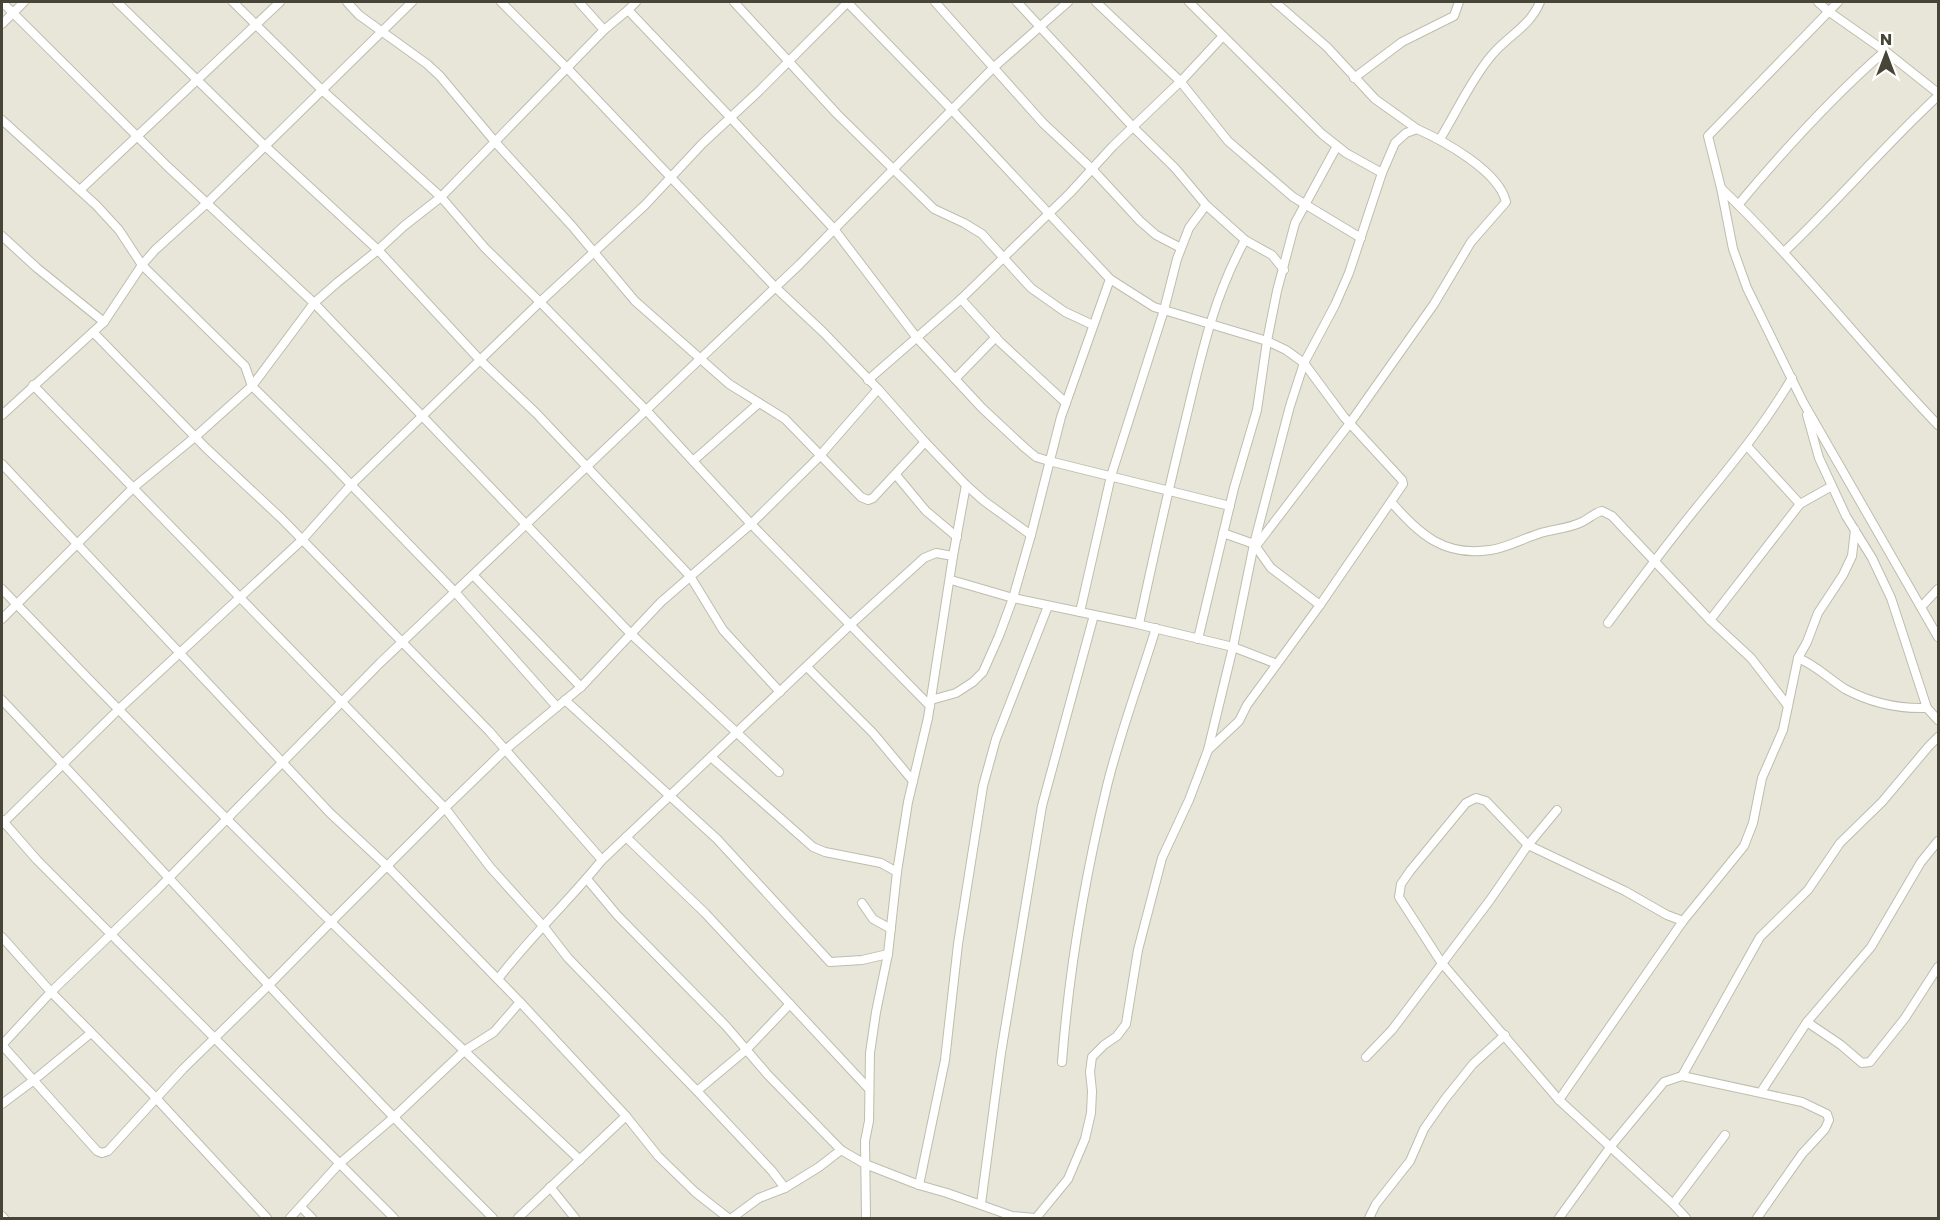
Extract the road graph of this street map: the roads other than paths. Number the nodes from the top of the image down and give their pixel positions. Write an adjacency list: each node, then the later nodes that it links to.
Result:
1 (2, 2): 25 (street)
2 (24, 2): 25 (street)
3 (117, 2): 37 (street)
4 (233, 2): 28 (street)
5 (280, 2): 28 (street)
6 (347, 2): 30 (street)
7 (412, 2): 30 (street)
8 (501, 2): 34 (street)
9 (579, 2): 29 (street)
10 (636, 2): 23 (street)
11 (734, 2): 33 (street)
12 (847, 2): 33 (street); 41 (street)
13 (935, 2): 35 (street)
14 (1017, 2): 27 (street)
15 (1068, 2): 27 (street)
16 (1096, 2): 38 (street)
17 (1189, 2): 31 (street)
18 (1275, 2): 36 (street)
19 (1459, 2): 36 (street)
20 (1540, 2): 47 (street)
21 (1818, 2): 24 (street)
22 (1838, 2): 24 (street)
23 (628, 10): 29 (street); 42 (street)
24 (1828, 11): 32 (street); 55 (street)
25 (13, 12): 26 (street); 46 (street)
26 (2, 24)
27 (1040, 25): 35 (street); 44 (street)
28 (256, 26): 37 (street); 39 (street)
29 (604, 30): 34 (street)
30 (381, 32): 39 (street); 48 (street)
31 (1223, 36): 38 (street); 50 (street)
32 (1885, 51): 40 (street); 61 (street)
33 (789, 61): 42 (street); 52 (street)
34 (567, 68): 48 (street); 54 (street)
35 (993, 68): 41 (street); 51 (street)
36 (1354, 78): 45 (street)
37 (198, 81): 46 (street); 49 (street)
38 (1180, 81): 44 (street); 60 (street)
39 (321, 90): 49 (street); 57 (street)
40 (1938, 95): 70 (street)
41 (952, 110): 52 (street); 62 (street)
42 (731, 118): 54 (street); 63 (street)
43 (2, 120): 56 (street)
44 (1133, 126): 51 (street); 59 (street)
45 (1417, 129): 47 (street); 53 (street)
46 (137, 135): 56 (street); 58 (street)
47 (1440, 139): 102 (street)
48 (496, 143): 57 (street); 69 (street)
49 (264, 145): 58 (street); 68 (street)
50 (1336, 147): 53 (street); 60 (street)
51 (1092, 169): 62 (street); 67 (street)
52 (892, 171): 63 (street); 71 (street)
53 (1382, 173): 65 (street)
54 (671, 177): 69 (street); 75 (street)
55 (1721, 188): 61 (street); 90 (street)
56 (80, 190): 72 (street)
57 (441, 197): 68 (street); 77 (street)
58 (207, 203): 72 (street); 78 (street)
59 (1206, 205): 66 (street); 67 (street)
60 (1304, 205): 65 (street); 73 (street)
61 (1738, 205): 70 (street)
62 (1048, 213): 71 (street); 74 (street)
63 (834, 229): 75 (street); 84 (street)
64 (2, 237): 80 (street)
65 (1361, 238): 89 (street)
66 (1245, 240): 73 (street); 81 (street)
67 (1181, 248): 79 (street)
68 (378, 250): 78 (street); 88 (street)
69 (593, 252): 77 (street); 87 (street)
70 (1784, 252): 103 (street)
71 (1003, 257): 76 (street); 82 (street)
72 (142, 265): 80 (street); 94 (street)
73 (1284, 270): 86 (street)
74 (1110, 279): 79 (street); 82 (street)
75 (775, 287): 87 (street); 92 (street)
76 (962, 299): 84 (street); 85 (street)
77 (540, 302): 88 (street); 99 (street)
78 (314, 303): 94 (street); 101 (street)
79 (1164, 310): 81 (street); 113 (street)
80 (104, 322): 83 (street)
81 (1209, 323): 86 (street); 118 (street)
82 (1093, 325): 96 (street)
83 (93, 332): 93 (street); 104 (street)
84 (917, 338): 91 (street); 92 (street)
85 (996, 338): 91 (street); 96 (street)
86 (1267, 340): 89 (street); 121 (street)
87 (701, 358): 98 (street); 99 (street)
88 (480, 360): 101 (street); 111 (street)
89 (1304, 363): 102 (street); 130 (street)
90 (1792, 378): 97 (street); 106 (street)
91 (955, 379): 109 (street)
92 (868, 380): 95 (street)
93 (33, 386): 100 (street); 117 (street)
94 (252, 386): 104 (street); 115 (street)
95 (878, 389): 105 (street); 107 (street)
96 (1066, 402): 109 (street)
97 (1803, 402): 116 (street); 144 (street)
98 (759, 403): 107 (street); 108 (street)
99 (646, 410): 108 (street); 111 (street)
100 (2, 415)
101 (422, 416): 115 (street); 122 (street)
102 (1350, 423): 119 (street); 130 (street)
103 (1938, 425)
104 (195, 437): 117 (street); 128 (street)
105 (925, 442): 112 (street); 114 (street)
106 (1747, 446): 120 (street); 132 (street)
107 (820, 455): 112 (street); 123 (street)
108 (693, 461): 123 (street)
109 (1050, 461): 113 (street); 126 (street)
110 (2, 464): 129 (street)
111 (587, 466): 122 (street); 134 (street)
112 (896, 475): 127 (street)
113 (1111, 476): 118 (street); 145 (street)
114 (966, 485): 126 (street); 127 (street)
115 (350, 486): 128 (street); 138 (street)
116 (1832, 486): 120 (street); 124 (street)
117 (133, 488): 129 (street); 139 (street)
118 (1168, 490): 121 (street); 150 (street)
119 (1391, 502): 132 (street); 143 (street)
120 (1800, 504): 148 (street)
121 (1230, 506): 125 (street)
122 (527, 524): 133 (street); 153 (street)
123 (751, 524): 134 (street); 151 (street)
124 (1855, 530): 159 (street); 170 (street)
125 (1223, 533): 130 (street); 155 (street)
126 (1031, 535): 140 (street)
127 (957, 537): 131 (street)
128 (302, 540): 139 (street); 156 (street)
129 (78, 544): 141 (street); 158 (street)
130 (1255, 545): 143 (street); 157 (street)
131 (953, 556): 135 (street); 151 (street)
132 (1654, 560): 148 (street); 149 (street)
133 (473, 575): 138 (street); 162 (street)
134 (690, 576): 153 (street); 163 (street)
135 (951, 580): 140 (street); 167 (street)
136 (2, 589): 141 (street)
137 (1938, 589): 144 (street)
138 (455, 592): 156 (street); 169 (street)
139 (240, 598): 158 (street); 166 (street)
140 (1013, 598): 142 (street); 167 (street)
141 (17, 605): 147 (street); 171 (street)
142 (1047, 606): 145 (street); 235 (street)
143 (1320, 606): 160 (street)
144 (1921, 607): 154 (street)
145 (1080, 612): 146 (street)
146 (1094, 615): 150 (street); 238 (street)
147 (2, 619)
148 (1710, 620): 168 (street)
149 (1608, 623)
150 (1139, 624): 152 (street)
151 (850, 625): 161 (street); 167 (street)
152 (1156, 628): 155 (street); 218 (street)
153 (630, 633): 162 (street); 173 (street)
154 (1938, 637)
155 (1198, 639): 157 (street)
156 (402, 643): 166 (street); 175 (street)
157 (1233, 647): 160 (street); 176 (street)
158 (181, 653): 171 (street); 178 (street)
159 (1798, 658): 168 (street); 170 (street)
160 (1277, 664): 176 (street)
161 (807, 667): 163 (street); 181 (street)
162 (581, 687): 165 (street)
163 (780, 692): 173 (street)
164 (2, 700): 179 (street)
165 (565, 700): 169 (street); 182 (street)
166 (342, 701): 178 (street); 183 (street)
167 (931, 703): 181 (street)
168 (1788, 706): 197 (street)
169 (557, 707): 175 (street)
170 (1927, 708): 172 (street)
171 (118, 710): 179 (street); 185 (street)
172 (1938, 720)
173 (738, 732): 177 (street); 180 (street)
174 (1938, 737): 219 (street)
175 (505, 750): 183 (street); 190 (street)
176 (1208, 750): 250 (street)
177 (711, 757): 182 (street); 192 (street)
178 (282, 761): 185 (street); 191 (street)
179 (63, 765): 186 (street); 193 (street)
180 (779, 772)
181 (913, 781): 192 (street)
182 (670, 796): 187 (street); 202 (street)
183 (445, 808): 191 (street); 198 (street)
184 (1557, 810): 189 (street)
185 (227, 819): 193 (street); 196 (street)
186 (2, 822): 200 (street)
187 (626, 837): 190 (street); 209 (street)
188 (1938, 841): 210 (street)
189 (1528, 846): 197 (street); 203 (street); 203 (street)
190 (602, 860): 194 (street)
191 (388, 867): 196 (street); 205 (street)
192 (897, 872): 199 (street)
193 (169, 878): 200 (street); 206 (street)
194 (586, 879): 198 (street); 215 (street)
195 (862, 903): 199 (street)
196 (332, 921): 206 (street); 216 (street)
197 (1683, 921): 225 (street)
198 (544, 927): 205 (street); 222 (street)
199 (891, 929): 202 (street)
200 (111, 933): 207 (street); 213 (street)
201 (2, 937): 207 (street)
202 (888, 954): 221 (street)
203 (1441, 962): 212 (street); 217 (street)
204 (1938, 967): 210 (street)
205 (498, 979): 208 (street)
206 (269, 985): 213 (street); 228 (street)
207 (51, 993): 211 (street); 214 (street)
208 (520, 1002): 216 (street); 227 (street)
209 (790, 1004): 215 (street); 221 (street)
210 (1807, 1022): 223 (street)
211 (91, 1033): 220 (street); 224 (street)
212 (1505, 1035): 225 (street); 251 (street)
213 (215, 1037): 224 (street); 233 (street)
214 (2, 1045): 220 (street)
215 (746, 1050): 222 (street); 231 (street)
216 (464, 1052): 228 (street); 232 (street)
217 (1366, 1057)
218 (1062, 1062)
219 (1682, 1076): 223 (street); 230 (street)
220 (34, 1080): 224 (street); 226 (street)
221 (869, 1089): 234 (street)
222 (697, 1091): 237 (street)
223 (1761, 1092): 254 (street)
224 (155, 1097): 241 (street)
225 (1559, 1100): 230 (street)
226 (2, 1103)
227 (626, 1116): 232 (street); 248 (street)
228 (393, 1118): 233 (street); 245 (street)
229 (1725, 1135): 239 (street)
230 (1611, 1146): 239 (street); 252 (street)
231 (841, 1150): 234 (street); 237 (street)
232 (580, 1160): 236 (street)
233 (339, 1164): 240 (street); 244 (street)
234 (865, 1164): 235 (street); 249 (street)
235 (919, 1185): 238 (street)
236 (550, 1186): 246 (street); 247 (street)
237 (785, 1188): 248 (street)
238 (981, 1204): 250 (street)
239 (1673, 1204): 253 (street)
240 (301, 1207): 242 (street); 243 (street)
241 (267, 1218)
242 (290, 1218)
243 (312, 1218)
244 (394, 1218)
245 (493, 1218)
246 (518, 1218)
247 (575, 1218)
248 (730, 1218)
249 (866, 1218)
250 (1036, 1218)
251 (1369, 1218)
252 (1559, 1218)
253 (1686, 1218)
254 (1757, 1218)

